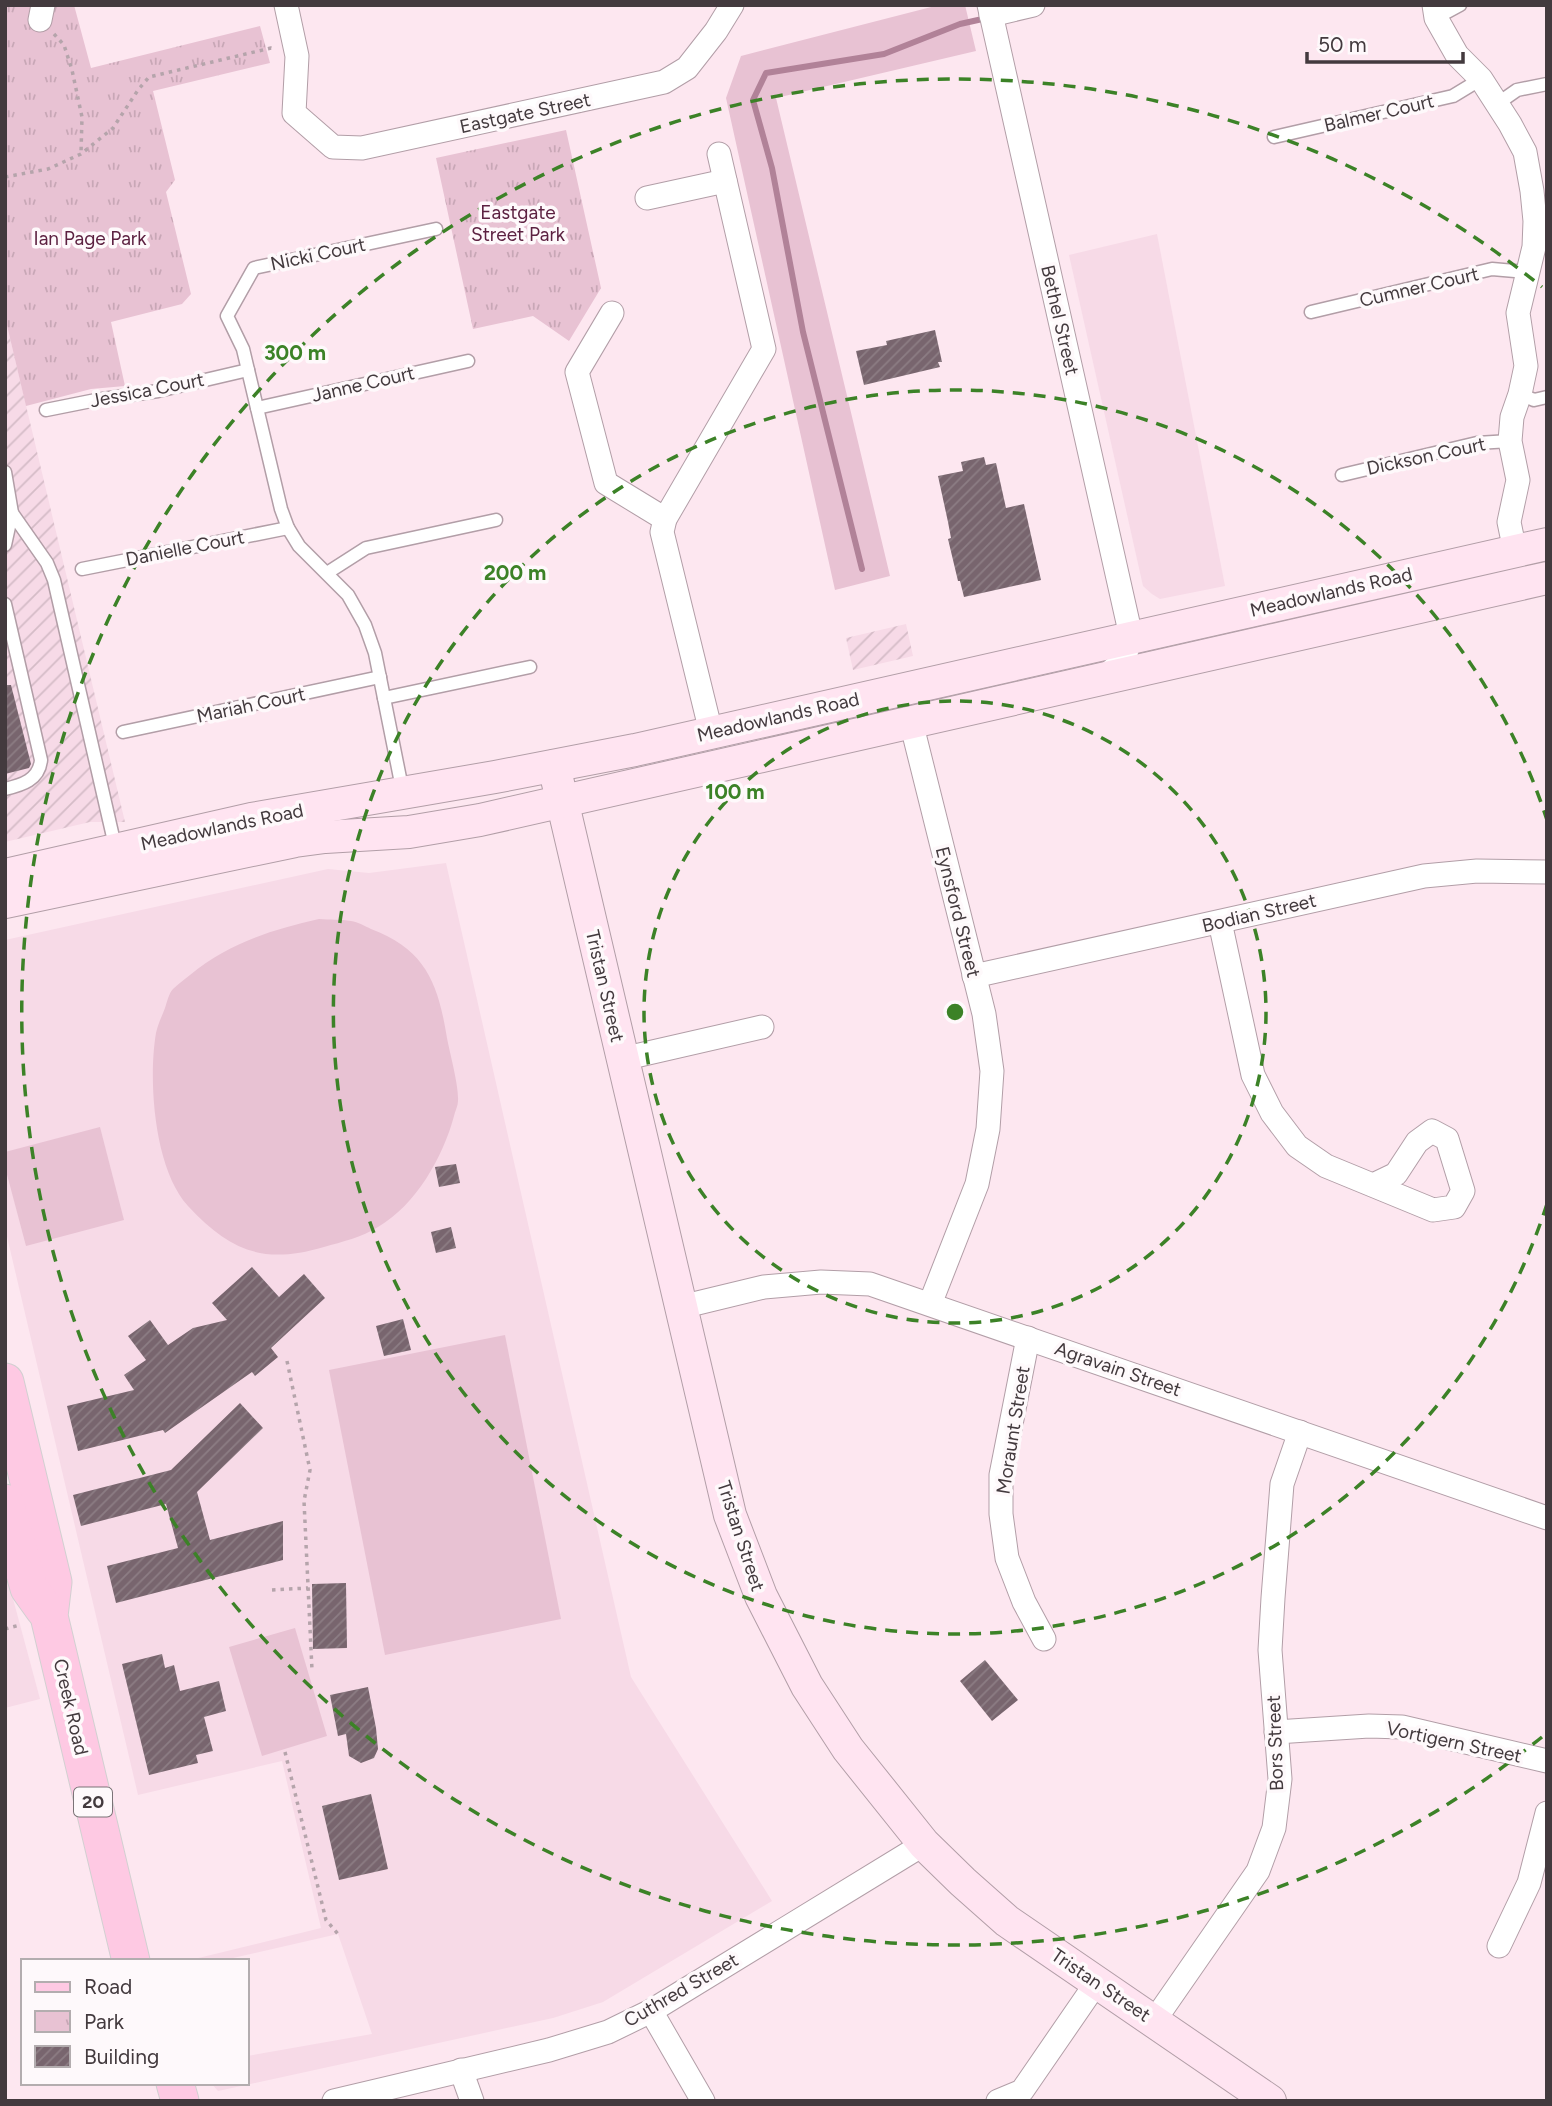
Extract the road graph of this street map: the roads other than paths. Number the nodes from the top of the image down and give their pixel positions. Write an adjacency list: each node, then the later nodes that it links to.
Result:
1 (286, 5): 2 (street, Eastgate Street)
2 (732, 5)
3 (1034, 5): 5 (street)
4 (1460, 5): 6 (lane)
5 (990, 10): 40 (street, Bethel Street)
6 (1435, 11): 7 (street)
7 (1481, 79): 9 (street); 10 (lane, Balmer Court)
8 (1547, 84): 9 (lane)
9 (1496, 104): 15 (street)
10 (1274, 137)
11 (719, 154): 12 (street)
12 (725, 181): 13 (street); 29 (street)
13 (647, 198)
14 (436, 229): 20 (lane, Nicki Court)
15 (1541, 248): 16 (street)
16 (1527, 272): 17 (lane, Cumner Court); 21 (street)
17 (1311, 312)
18 (612, 313): 29 (street)
19 (468, 361): 23 (lane, Janne Court)
20 (248, 370): 23 (lane); 24 (lane, Jessica Court)
21 (1520, 394): 22 (lane); 25 (street)
22 (1547, 397)
23 (257, 408): 31 (lane)
24 (46, 410)
25 (1510, 440): 27 (lane, Dickson Court); 34 (street)
26 (5, 472): 28 (lane)
27 (1342, 475)
28 (12, 513): 33 (lane); 52 (lane)
29 (666, 519): 47 (street)
30 (496, 520): 36 (lane)
31 (288, 528): 35 (lane, Danielle Court); 36 (lane)
32 (1547, 544): 34 (main road, Meadowlands Road)
33 (5, 545)
34 (1515, 551): 40 (main road, Meadowlands Road)
35 (82, 569)
36 (327, 573): 42 (lane)
37 (1547, 578): 39 (main road, Meadowlands Road)
38 (5, 604): 49 (lane)
39 (1335, 626): 40 (street); 43 (main road, Meadowlands Road)
40 (1132, 636): 43 (street); 47 (main road, Meadowlands Road)
41 (530, 667): 44 (lane)
42 (380, 677): 44 (lane); 46 (lane, Mariah Court)
43 (1103, 678): 45 (main road, Meadowlands Road)
44 (384, 698): 50 (lane)
45 (911, 722): 51 (main road, Meadowlands Road); 57 (street, Eynsford Street)
46 (123, 732)
47 (711, 732): 48 (main road, Meadowlands Road)
48 (554, 766): 50 (main road, Meadowlands Road); 51 (main road, Tristan Street)
49 (5, 789)
50 (403, 793): 52 (main road, Meadowlands Road)
51 (561, 800): 52 (main road, Meadowlands Road); 59 (main road, Tristan Street)
52 (120, 863): 54 (main road, Meadowlands Road); 55 (main road, Meadowlands Road)
53 (1547, 872): 56 (street, Bodian Street)
54 (5, 875)
55 (5, 902)
56 (1220, 922): 57 (street, Bodian Street); 60 (street)
57 (974, 976): 61 (street, Eynsford Street)
58 (762, 1027): 59 (street)
59 (622, 1059): 62 (main road, Tristan Street)
60 (1373, 1185)
61 (930, 1304): 62 (street, Agravain Street); 63 (street, Agravain Street)
62 (681, 1307): 72 (main road, Tristan Street)
63 (1028, 1338): 65 (street, Agravain Street); 68 (street, Moraunt Street)
64 (5, 1382): 66 (main road, Creek Road / 20)
65 (1300, 1432): 67 (street, Agravain Street); 69 (street, Bors Street)
66 (14, 1513): 74 (main road, Creek Road / 20)
67 (1547, 1518)
68 (1044, 1639)
69 (1276, 1732): 70 (street, Vortigern Street); 77 (street, Bors Street)
70 (1547, 1761)
71 (1547, 1813): 73 (street)
72 (924, 1844): 75 (main road, Tristan Street); 76 (street, Cuthred Street)
73 (1499, 1945)
74 (130, 1959)
75 (1097, 1982): 77 (main road, Tristan Street); 82 (street)
76 (651, 2011): 78 (street, Cuthred Street); 81 (street)
77 (1154, 2021): 83 (main road, Tristan Street)
78 (461, 2070): 79 (street, Cuthred Street); 80 (street)
79 (334, 2101)
80 (472, 2101)
81 (703, 2101)
82 (998, 2101)
83 (1270, 2101)

